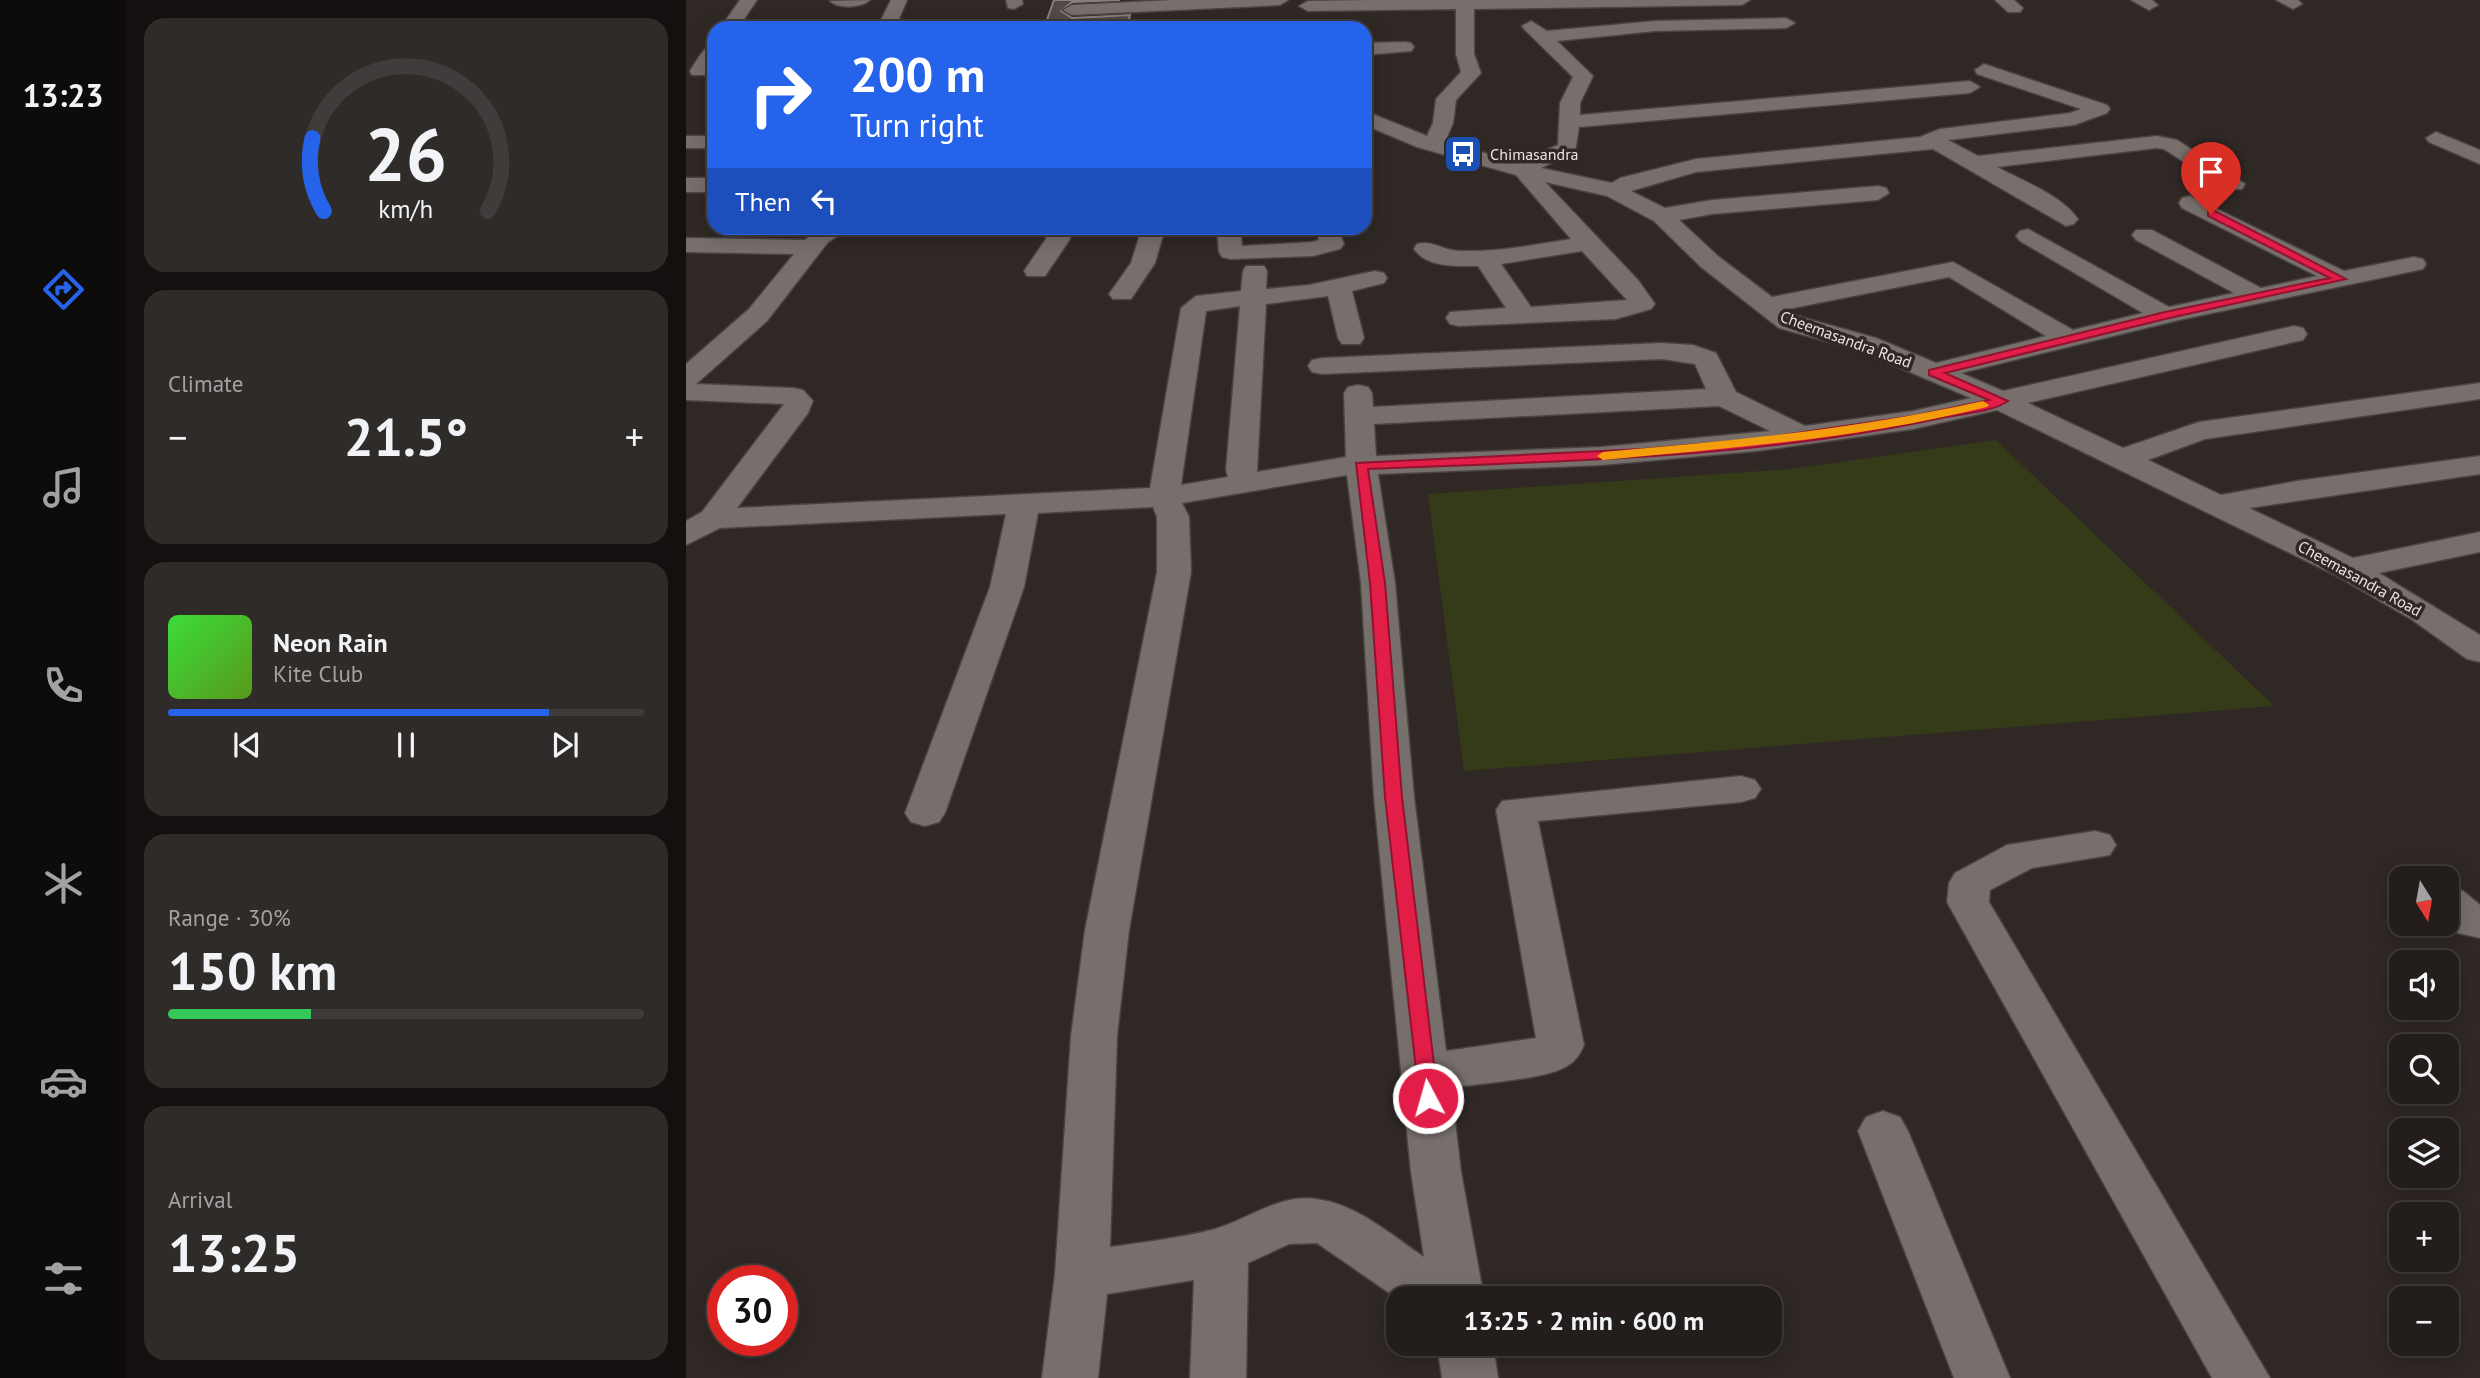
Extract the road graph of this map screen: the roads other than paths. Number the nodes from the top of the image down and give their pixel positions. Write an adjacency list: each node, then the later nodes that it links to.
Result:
1 (749, 0): 13 (street)
2 (862, 0): 6 (street)
3 (899, 0): 14 (street)
4 (1280, 0): 9 (street)
5 (1742, 0): 8 (street)
6 (838, 1)
7 (1465, 2): 8 (street); 11 (street); 33 (street)
8 (1507, 3): 17 (street)
9 (1163, 6): 10 (street); 15 (street)
10 (1072, 10)
11 (1311, 13): 12 (street)
12 (1292, 20)
13 (734, 21)
14 (889, 21)
15 (1164, 21)
16 (1786, 23): 17 (street)
17 (1543, 37): 26 (street)
18 (1372, 49): 20 (street)
19 (707, 60): 22 (street)
20 (1372, 64)
21 (1984, 70): 24 (street)
22 (699, 71)
23 (1970, 87): 26 (street)
24 (2068, 119): 32 (street); 34 (street)
25 (1372, 120): 27 (street, Cheemasandra Road)
26 (1568, 122): 37 (street)
27 (1402, 134): 29 (street); 33 (street, Cheemasandra Road)
28 (2436, 138): 35 (street)
29 (1372, 141)
30 (686, 142): 31 (street)
31 (707, 142)
32 (1927, 142): 36 (street); 41 (street)
33 (1434, 144): 37 (street, Cheemasandra Road)
34 (2126, 144): 36 (street); 38 (street)
35 (2480, 158)
36 (1974, 163): 45 (street)
37 (1522, 168): 41 (street, Cheemasandra Road); 53 (street)
38 (2234, 184)
39 (686, 185): 40 (street)
40 (707, 185)
41 (1615, 191): 44 (street, Cheemasandra Road)
42 (1878, 192): 44 (street)
43 (2190, 202): 61 (street)
44 (1662, 216): 66 (street, Cheemasandra Road)
45 (2066, 219)
46 (823, 235): 55 (street)
47 (1058, 235): 59 (street)
48 (1153, 235): 64 (street)
49 (1229, 235): 50 (street)
50 (1329, 235)
51 (2144, 235): 65 (street)
52 (2028, 236): 68 (street)
53 (1587, 243): 57 (street); 67 (street)
54 (686, 245): 55 (street)
55 (812, 247): 75 (street)
56 (1426, 250): 57 (street)
57 (1485, 258): 67 (street)
58 (2414, 264): 61 (street)
59 (1036, 271)
60 (1375, 278): 63 (street)
61 (2341, 279): 65 (street)
62 (1255, 284): 63 (street); 84 (street); 85 (street)
63 (1338, 286): 71 (street)
64 (1122, 294)
65 (2258, 296): 68 (street)
66 (1765, 306): 72 (street); 74 (street, Cheemasandra Road)
67 (1524, 315): 69 (street)
68 (2165, 315): 72 (street)
69 (1459, 318)
70 (2294, 334): 79 (street)
71 (1351, 338)
72 (2068, 338): 74 (street)
73 (1322, 366): 78 (street)
74 (1933, 372): 79 (street, Cheemasandra Road)
75 (686, 379)
76 (2480, 391): 81 (street)
77 (686, 392): 88 (street)
78 (1724, 397): 80 (street); 82 (street)
79 (2001, 401): 80 (street); 81 (street, Cheemasandra Road)
80 (1802, 436): 82 (street)
81 (2122, 459): 87 (street, Cheemasandra Road)
82 (1361, 465): 84 (street); 96 (street)
83 (2480, 465): 87 (street)
84 (1246, 482): 85 (street)
85 (1164, 497): 86 (street); 99 (street)
86 (1024, 504): 88 (street); 94 (street)
87 (2218, 506): 91 (street, Cheemasandra Road)
88 (713, 519): 89 (street)
89 (686, 535)
90 (2480, 542): 91 (street)
91 (2349, 569): 92 (street, Cheemasandra Road)
92 (2480, 651)
93 (1741, 789): 96 (street)
94 (925, 813)
95 (2095, 845): 107 (street)
96 (1425, 1073): 101 (street)
97 (1883, 1131): 106 (street)
98 (1222, 1250): 99 (street); 100 (street); 104 (street)
99 (1082, 1274): 103 (street)
100 (1423, 1286)
101 (1455, 1286)
102 (1467, 1356): 105 (street)
103 (1070, 1378)
104 (1219, 1378)
105 (1470, 1378)
106 (1982, 1378)
107 (2242, 1378)

